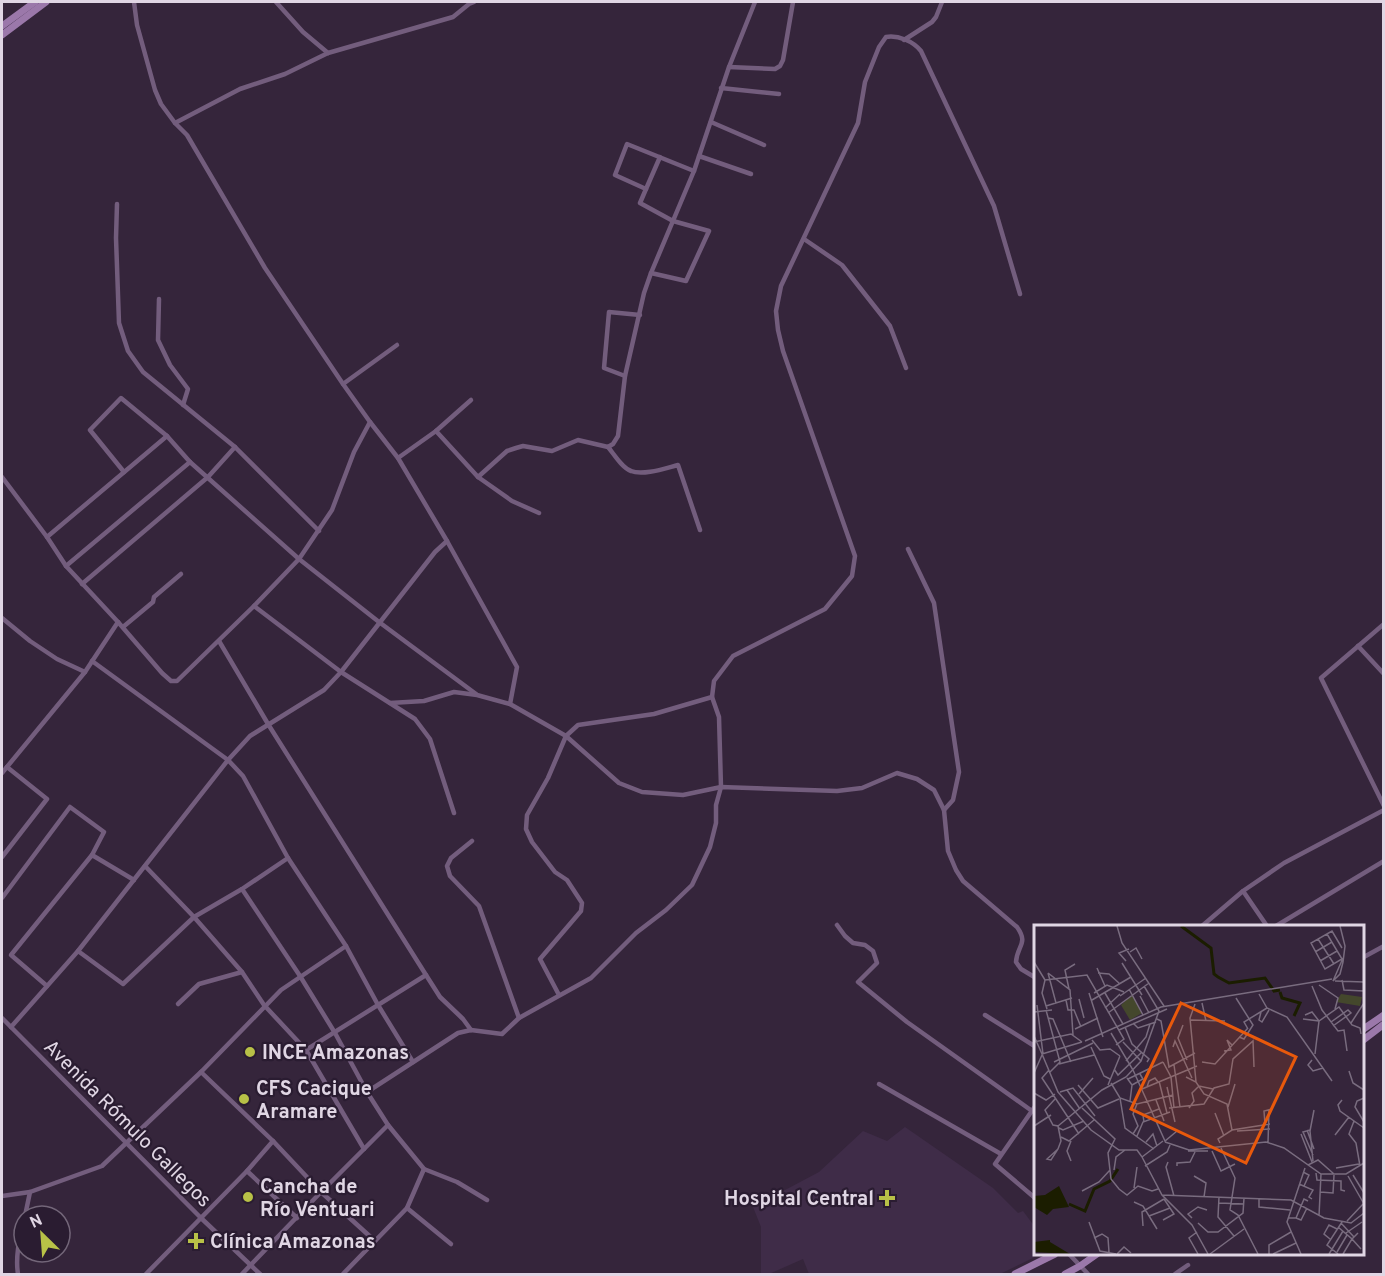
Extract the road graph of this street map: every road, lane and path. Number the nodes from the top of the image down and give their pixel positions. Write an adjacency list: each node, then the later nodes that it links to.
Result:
1 (35, 2): 9 (main road)
2 (46, 2): 10 (main road)
3 (134, 2): 17 (street)
4 (276, 2): 12 (street)
5 (474, 2): 12 (street)
6 (755, 2): 13 (street)
7 (793, 2): 13 (street)
8 (942, 2): 11 (street)
9 (2, 26)
10 (2, 35)
11 (904, 40): 26 (street); 28 (street)
12 (328, 53): 17 (street)
13 (729, 67): 14 (street)
14 (721, 88): 15 (street); 16 (street)
15 (779, 94)
16 (711, 122): 18 (street); 19 (street)
17 (176, 123): 34 (street)
18 (764, 145)
19 (699, 156): 21 (street); 22 (street)
20 (660, 157): 21 (street); 23 (street); 23 (street)
21 (694, 171): 25 (street)
22 (751, 174)
23 (646, 189): 25 (street)
24 (117, 204): 36 (street)
25 (673, 221): 27 (street); 27 (street)
26 (804, 239): 32 (street); 71 (street)
27 (651, 273): 30 (street)
28 (1020, 294)
29 (159, 299): 36 (street)
30 (640, 315): 33 (street); 33 (street)
31 (397, 345): 34 (street)
32 (906, 368)
33 (625, 376): 41 (street)
34 (343, 384): 37 (street)
35 (471, 400): 38 (street)
36 (183, 405): 40 (street)
37 (370, 422): 42 (street); 50 (street)
38 (436, 432): 42 (street); 47 (street)
39 (167, 436): 43 (street); 44 (street); 44 (street)
40 (235, 447): 46 (street); 50 (street)
41 (608, 447): 47 (street); 49 (street)
42 (398, 458): 52 (street)
43 (190, 462): 46 (street); 55 (street)
44 (124, 472): 51 (street)
45 (2, 477): 51 (street)
46 (208, 477): 54 (street); 57 (street)
47 (478, 477): 48 (street)
48 (539, 513)
49 (700, 530)
50 (319, 531): 54 (street)
51 (46, 537): 55 (street)
52 (447, 541): 61 (street); 73 (street)
53 (908, 549): 81 (street)
54 (299, 560): 58 (street); 61 (street)
55 (66, 566): 57 (street)
56 (181, 574): 63 (street)
57 (82, 584): 60 (street)
58 (254, 606): 64 (street); 68 (street)
59 (2, 618): 67 (street)
60 (118, 622): 63 (street); 66 (street)
61 (379, 622): 68 (street); 70 (street)
62 (1383, 624): 65 (street)
63 (123, 627): 64 (street)
64 (219, 640): 74 (street)
65 (1358, 646): 69 (street); 80 (street)
66 (92, 661): 67 (street); 76 (street)
67 (85, 672): 77 (street)
68 (341, 672): 72 (street); 74 (street)
69 (1383, 674)
70 (477, 695): 72 (street); 73 (street)
71 (712, 698): 75 (street); 79 (street)
72 (390, 703): 82 (street)
73 (510, 704): 75 (street)
74 (268, 724): 76 (street); 103 (street)
75 (566, 736): 79 (street); 107 (street)
76 (228, 760): 86 (street); 88 (street)
77 (7, 767): 78 (street); 85 (street)
78 (2, 773)
79 (721, 787): 81 (street); 107 (street)
80 (1383, 808): 91 (street)
81 (944, 810): 105 (street)
82 (454, 813)
83 (472, 841): 114 (street)
84 (92, 855): 89 (street); 92 (street); 106 (street)
85 (2, 857)
86 (288, 858): 90 (street); 98 (street)
87 (1383, 861): 97 (street)
88 (145, 866): 89 (street); 93 (street)
89 (134, 880): 100 (street)
90 (242, 889): 93 (street); 104 (street)
91 (1243, 891): 95 (street); 96 (street)
92 (2, 898)
93 (194, 917): 100 (street); 102 (street)
94 (837, 925): 128 (street)
95 (1204, 925)
96 (1267, 925)
97 (1279, 925)
98 (346, 946): 104 (street); 110 (street)
99 (1383, 946): 101 (street)
100 (78, 951): 106 (street)
101 (1364, 957)
102 (242, 972): 108 (street); 109 (street)
103 (426, 975): 110 (street); 118 (street)
104 (300, 976): 109 (street); 119 (street)
105 (1034, 977)
106 (47, 986): 116 (street)
107 (559, 995): 114 (street)
108 (178, 1004)
109 (264, 1005): 122 (street); 124 (street)
110 (378, 1005): 119 (street); 123 (street)
111 (985, 1015): 121 (street)
112 (1383, 1015): 117 (main road)
113 (2, 1018): 116 (street, Avenida Rómulo Gallegos)
114 (519, 1018): 118 (street)
115 (1383, 1024): 120 (main road)
116 (12, 1027): 131 (street, Avenida Rómulo Gallegos)
117 (1364, 1029)
118 (471, 1030): 123 (street)
119 (335, 1033): 122 (street); 126 (street)
120 (1364, 1039)
121 (1034, 1046)
122 (306, 1050): 132 (street)
123 (413, 1062): 126 (street)
124 (201, 1072): 130 (street); 131 (street)
125 (879, 1084): 133 (street)
126 (368, 1092): 129 (street)
127 (1034, 1107): 128 (street)
128 (1032, 1111): 133 (street)
129 (388, 1125): 132 (street); 134 (street)
130 (273, 1141): 135 (street); 137 (street)
131 (127, 1142): 136 (street); 143 (street, Avenida Rómulo Gallegos)
132 (364, 1149): 137 (street)
133 (1001, 1154): 139 (street)
134 (424, 1169): 140 (street); 142 (street)
135 (247, 1171): 143 (street); 144 (street)
136 (30, 1192): 138 (street); 141 (street)
137 (321, 1192): 144 (street); 145 (street)
138 (2, 1196)
139 (1034, 1197)
140 (487, 1200)
141 (27, 1204)
142 (407, 1208): 145 (street); 146 (street)
143 (201, 1218): 151 (street, Avenida Rómulo Gallegos); 153 (street)
144 (297, 1218): 151 (street)
145 (375, 1241): 156 (street)
146 (451, 1244)
147 (1053, 1255): 157 (main road)
148 (1070, 1255): 152 (street)
149 (1096, 1255): 152 (main road)
150 (1188, 1265): 160 (street)
151 (250, 1266): 154 (street); 155 (street, Avenida Rómulo Gallegos)
152 (1080, 1266): 158 (main road); 159 (street)
153 (146, 1275)
154 (242, 1275)
155 (260, 1275)
156 (343, 1275)
157 (1015, 1275)
158 (1065, 1275)
159 (1088, 1275)
160 (1175, 1275)

